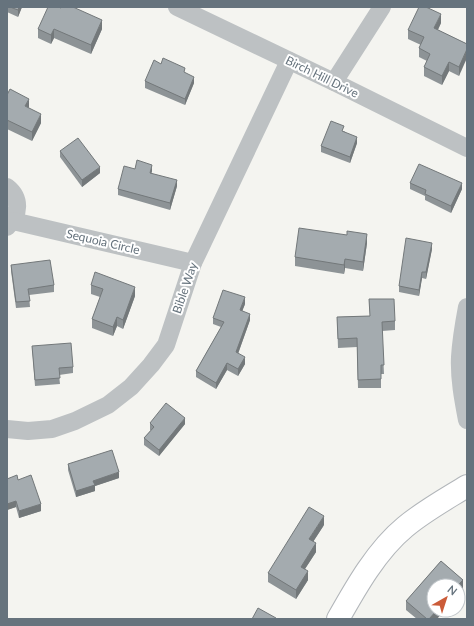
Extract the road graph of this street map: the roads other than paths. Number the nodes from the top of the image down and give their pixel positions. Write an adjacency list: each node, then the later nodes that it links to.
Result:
1 (176, 7): 3 (street, Birch Hill Drive)
2 (382, 7): 4 (street)
3 (289, 61): 4 (street, Birch Hill Drive); 8 (street, Bible Way)
4 (334, 82): 5 (street, Birch Hill Drive)
5 (467, 148)
6 (7, 187): 7 (street, Sequoia Circle)
7 (10, 224): 8 (street, Sequoia Circle)
8 (194, 263): 11 (street, Bible Way)
9 (467, 307): 10 (street)
10 (467, 420)
11 (7, 429)
12 (467, 486): 13 (street)
13 (338, 619)

